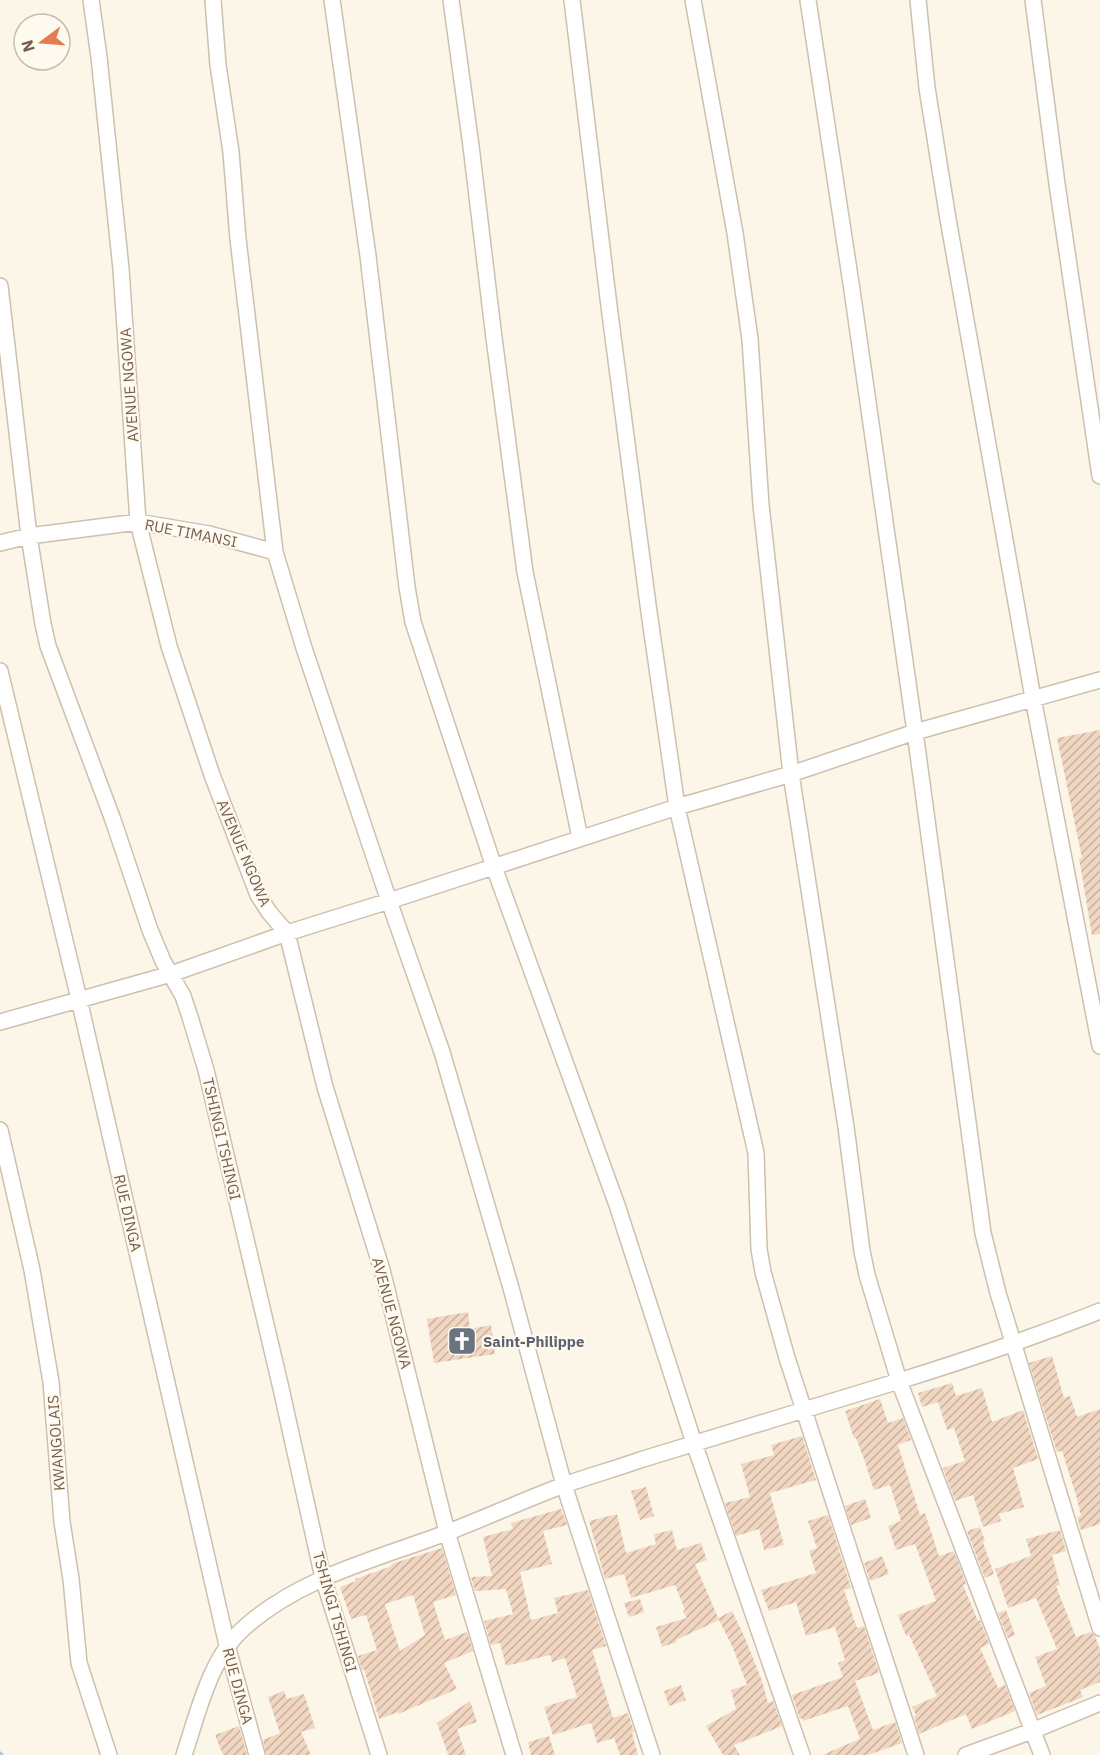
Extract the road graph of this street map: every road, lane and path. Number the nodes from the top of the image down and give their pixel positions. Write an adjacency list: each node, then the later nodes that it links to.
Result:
1 (91, 0): 12 (street, AVENUE NGOWA)
2 (213, 0): 15 (street)
3 (332, 0): 23 (street)
4 (451, 0): 22 (street)
5 (572, 0): 21 (street)
6 (693, 0): 20 (street)
7 (808, 0): 19 (street)
8 (918, 0): 18 (street)
9 (1033, 0): 11 (street)
10 (0, 286): 13 (street, TSHINGI TSHINGI)
11 (1100, 476)
12 (138, 522): 13 (street, RUE TIMANSI); 15 (street, RUE TIMANSI); 25 (street, AVENUE NGOWA)
13 (29, 536): 14 (street, RUE TIMANSI); 26 (street, TSHINGI TSHINGI)
14 (0, 543)
15 (275, 552): 24 (street)
16 (0, 671): 27 (street, RUE DINGA)
17 (1100, 680): 18 (street)
18 (1033, 698): 19 (street); 29 (street)
19 (915, 732): 20 (street); 32 (street)
20 (791, 774): 21 (street); 33 (street)
21 (677, 807): 22 (street); 34 (street)
22 (579, 838): 23 (street)
23 (494, 867): 24 (street); 35 (street)
24 (389, 901): 25 (street); 36 (street)
25 (286, 933): 26 (street); 37 (street, AVENUE NGOWA)
26 (171, 974): 27 (street); 38 (street, TSHINGI TSHINGI)
27 (79, 999): 28 (street); 40 (street, RUE DINGA)
28 (0, 1022)
29 (1100, 1046)
30 (0, 1130): 43 (street, KWANGOLAIS)
31 (1100, 1311): 32 (street)
32 (1014, 1344): 33 (street); 39 (street)
33 (899, 1381): 34 (street); 42 (street)
34 (805, 1408): 35 (street); 50 (street)
35 (694, 1443): 36 (street); 49 (street)
36 (564, 1485): 37 (street); 48 (street)
37 (447, 1532): 38 (street); 47 (street, AVENUE NGOWA)
38 (323, 1578): 40 (street); 46 (street, TSHINGI TSHINGI)
39 (1100, 1629)
40 (227, 1646): 44 (street); 45 (street, RUE DINGA)
41 (1100, 1702): 42 (street)
42 (1032, 1731): 51 (street); 52 (street)
43 (108, 1755)
44 (184, 1755)
45 (257, 1755)
46 (379, 1755)
47 (514, 1755)
48 (652, 1755)
49 (802, 1755)
50 (916, 1755)
51 (966, 1755)
52 (1042, 1755)

